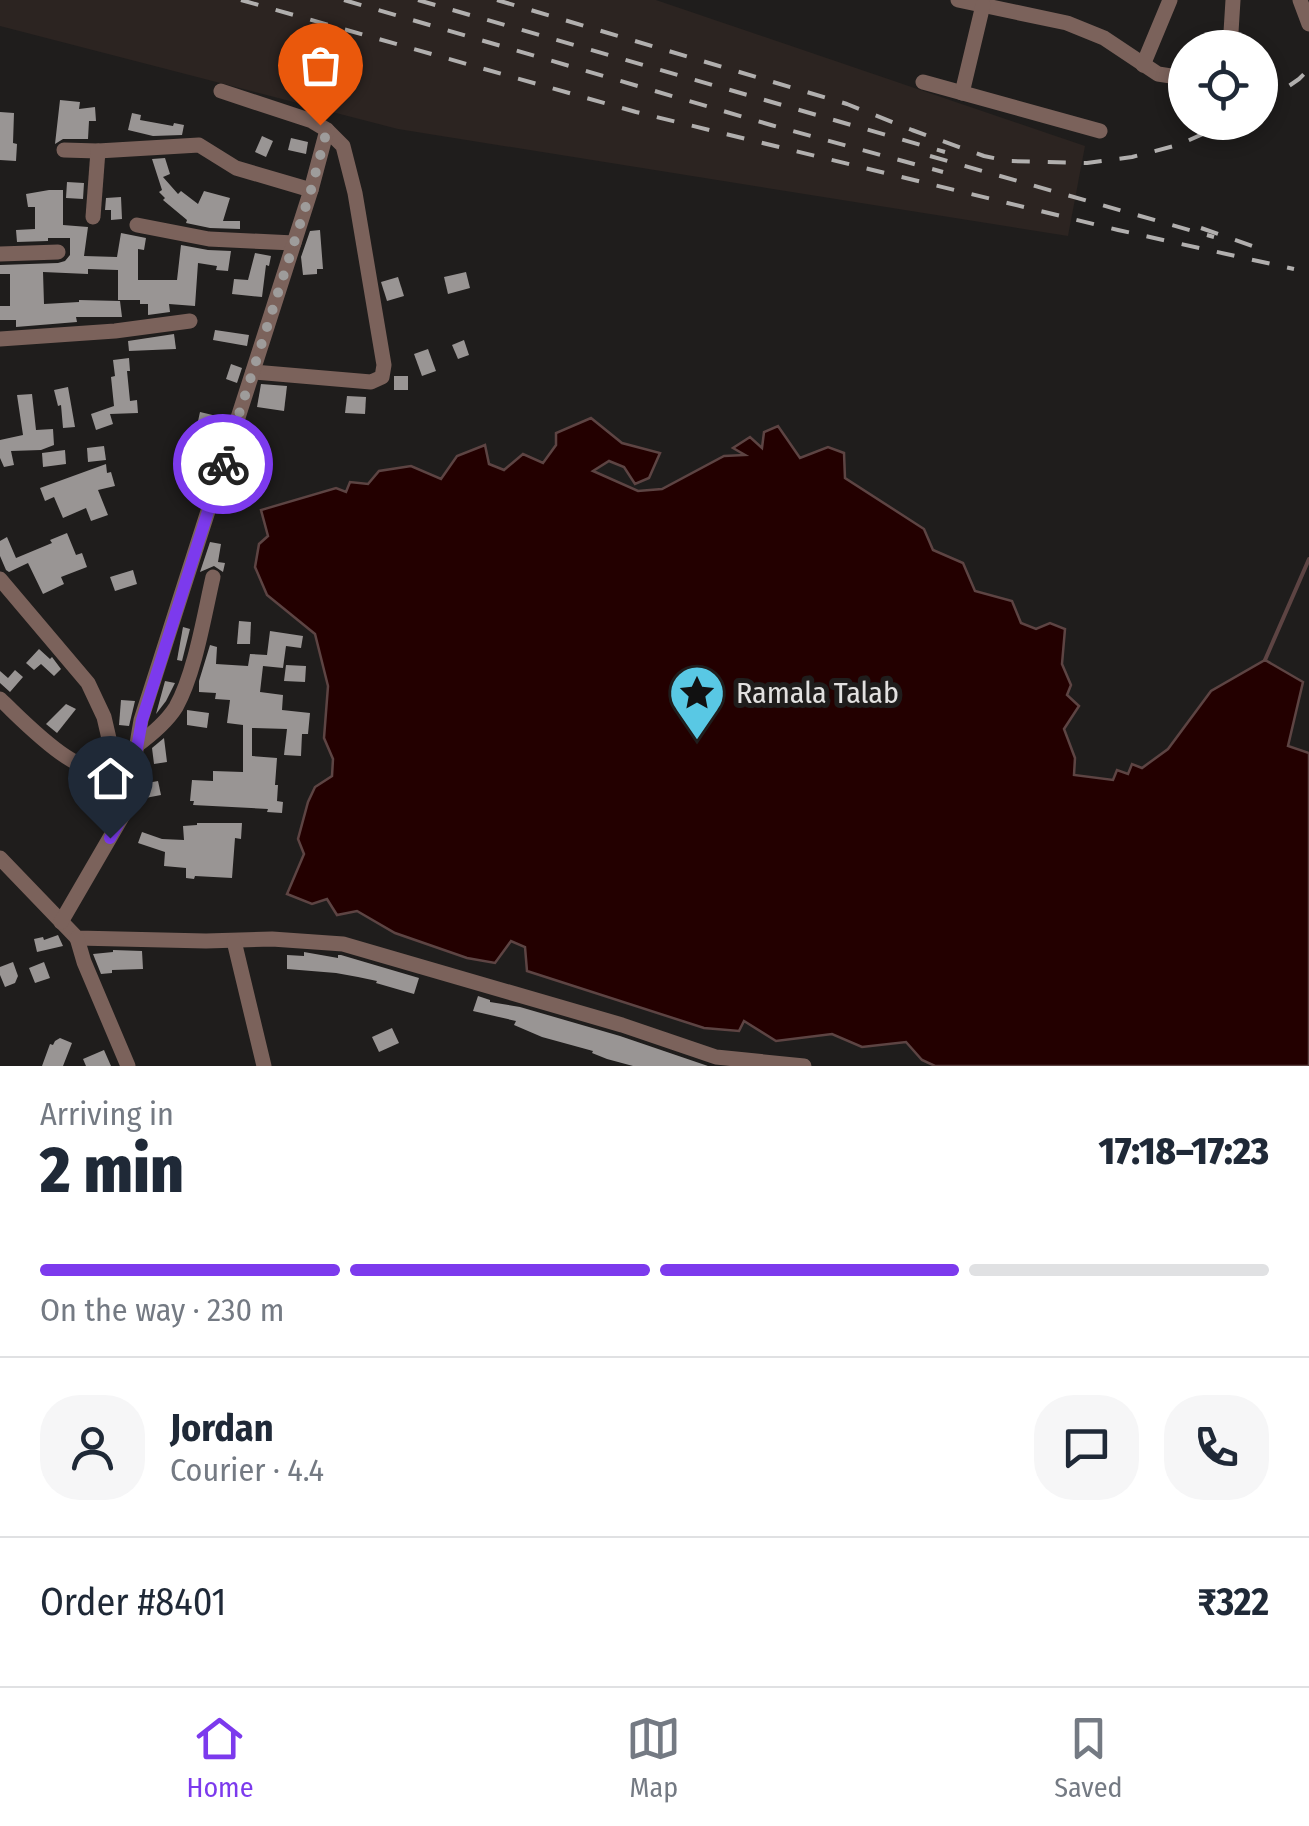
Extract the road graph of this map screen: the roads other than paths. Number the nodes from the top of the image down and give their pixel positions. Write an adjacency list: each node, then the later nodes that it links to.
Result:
1 (958, 0): 6 (street)
2 (1170, 0): 10 (street)
3 (1225, 0): 5 (street)
4 (1300, 0): 8 (street)
5 (1233, 1): 9 (street)
6 (983, 5): 7 (street); 14 (street)
7 (1016, 6): 10 (street)
8 (1309, 24)
9 (1231, 30)
10 (1144, 64): 11 (street)
11 (1168, 75)
12 (923, 82): 14 (street)
13 (221, 90): 15 (street)
14 (962, 93): 16 (street)
15 (327, 130): 19 (street); 27 (street)
16 (1100, 131)
17 (64, 150): 18 (street)
18 (98, 151): 19 (street); 20 (street)
19 (311, 190): 22 (street)
20 (93, 217)
21 (136, 224): 22 (street)
22 (294, 244): 27 (street)
23 (58, 252): 24 (street)
24 (0, 254)
25 (190, 321): 26 (street)
26 (0, 340)
27 (253, 372): 31 (street)
28 (214, 577): 31 (street)
29 (0, 579): 32 (street)
30 (0, 698): 32 (street)
31 (136, 746): 32 (street)
32 (125, 769): 34 (street)
33 (0, 858): 34 (street)
34 (62, 922): 35 (street)
35 (77, 938): 36 (street); 37 (street)
36 (234, 941): 38 (street); 39 (street)
37 (128, 1066)
38 (264, 1066)
39 (804, 1066)

